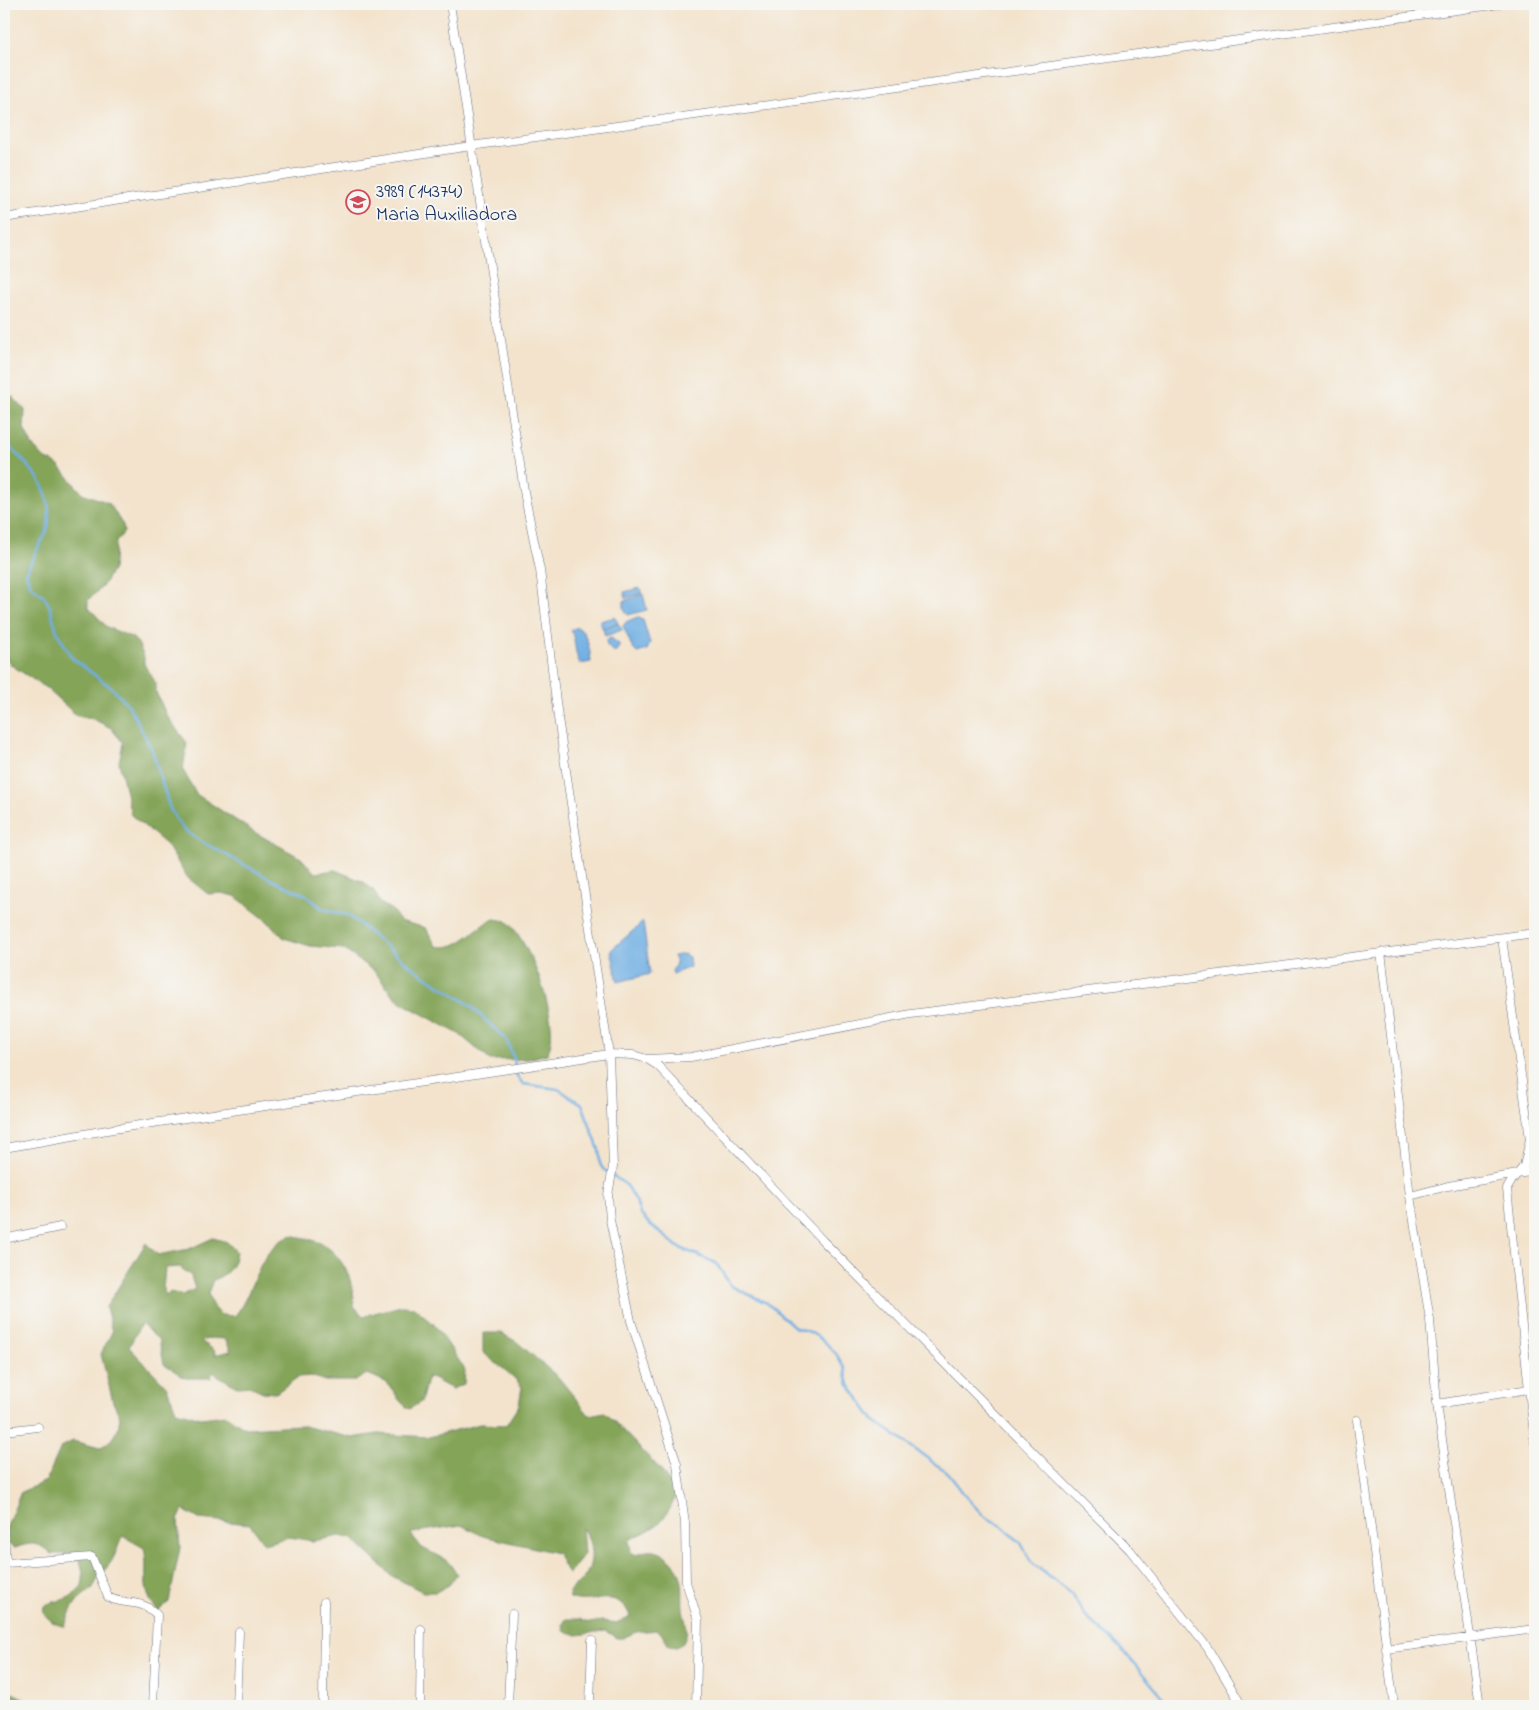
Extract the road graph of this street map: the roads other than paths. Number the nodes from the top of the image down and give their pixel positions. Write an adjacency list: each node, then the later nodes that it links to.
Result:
1 (450, 4): 3 (street)
2 (1500, 4): 3 (street)
3 (470, 146): 4 (street); 8 (street)
4 (4, 218)
5 (1535, 933): 6 (street)
6 (1502, 938): 7 (street); 12 (street)
7 (1381, 952): 9 (street); 13 (street)
8 (609, 1054): 9 (street); 10 (street); 40 (street)
9 (647, 1059): 41 (street)
10 (4, 1148)
11 (1535, 1171): 12 (street)
12 (1516, 1175): 13 (street); 18 (street)
13 (1410, 1196): 19 (street)
14 (60, 1227): 15 (street)
15 (4, 1239)
16 (4, 1381): 17 (street)
17 (4, 1386)
18 (1532, 1389): 19 (street); 23 (street)
19 (1437, 1404): 31 (street)
20 (1357, 1420): 33 (street)
21 (38, 1427): 22 (street)
22 (4, 1431)
23 (1535, 1444)
24 (4, 1531): 25 (street)
25 (5, 1563): 34 (street)
26 (324, 1602): 36 (street)
27 (512, 1614): 38 (street)
28 (421, 1629): 37 (street)
29 (1535, 1629): 31 (street)
30 (239, 1632): 35 (street)
31 (1471, 1638): 33 (street); 43 (street)
32 (592, 1640): 39 (street)
33 (1386, 1649): 42 (street)
34 (153, 1706)
35 (236, 1706)
36 (323, 1706)
37 (420, 1706)
38 (508, 1706)
39 (590, 1706)
40 (696, 1706)
41 (1242, 1706)
42 (1394, 1706)
43 (1480, 1706)

